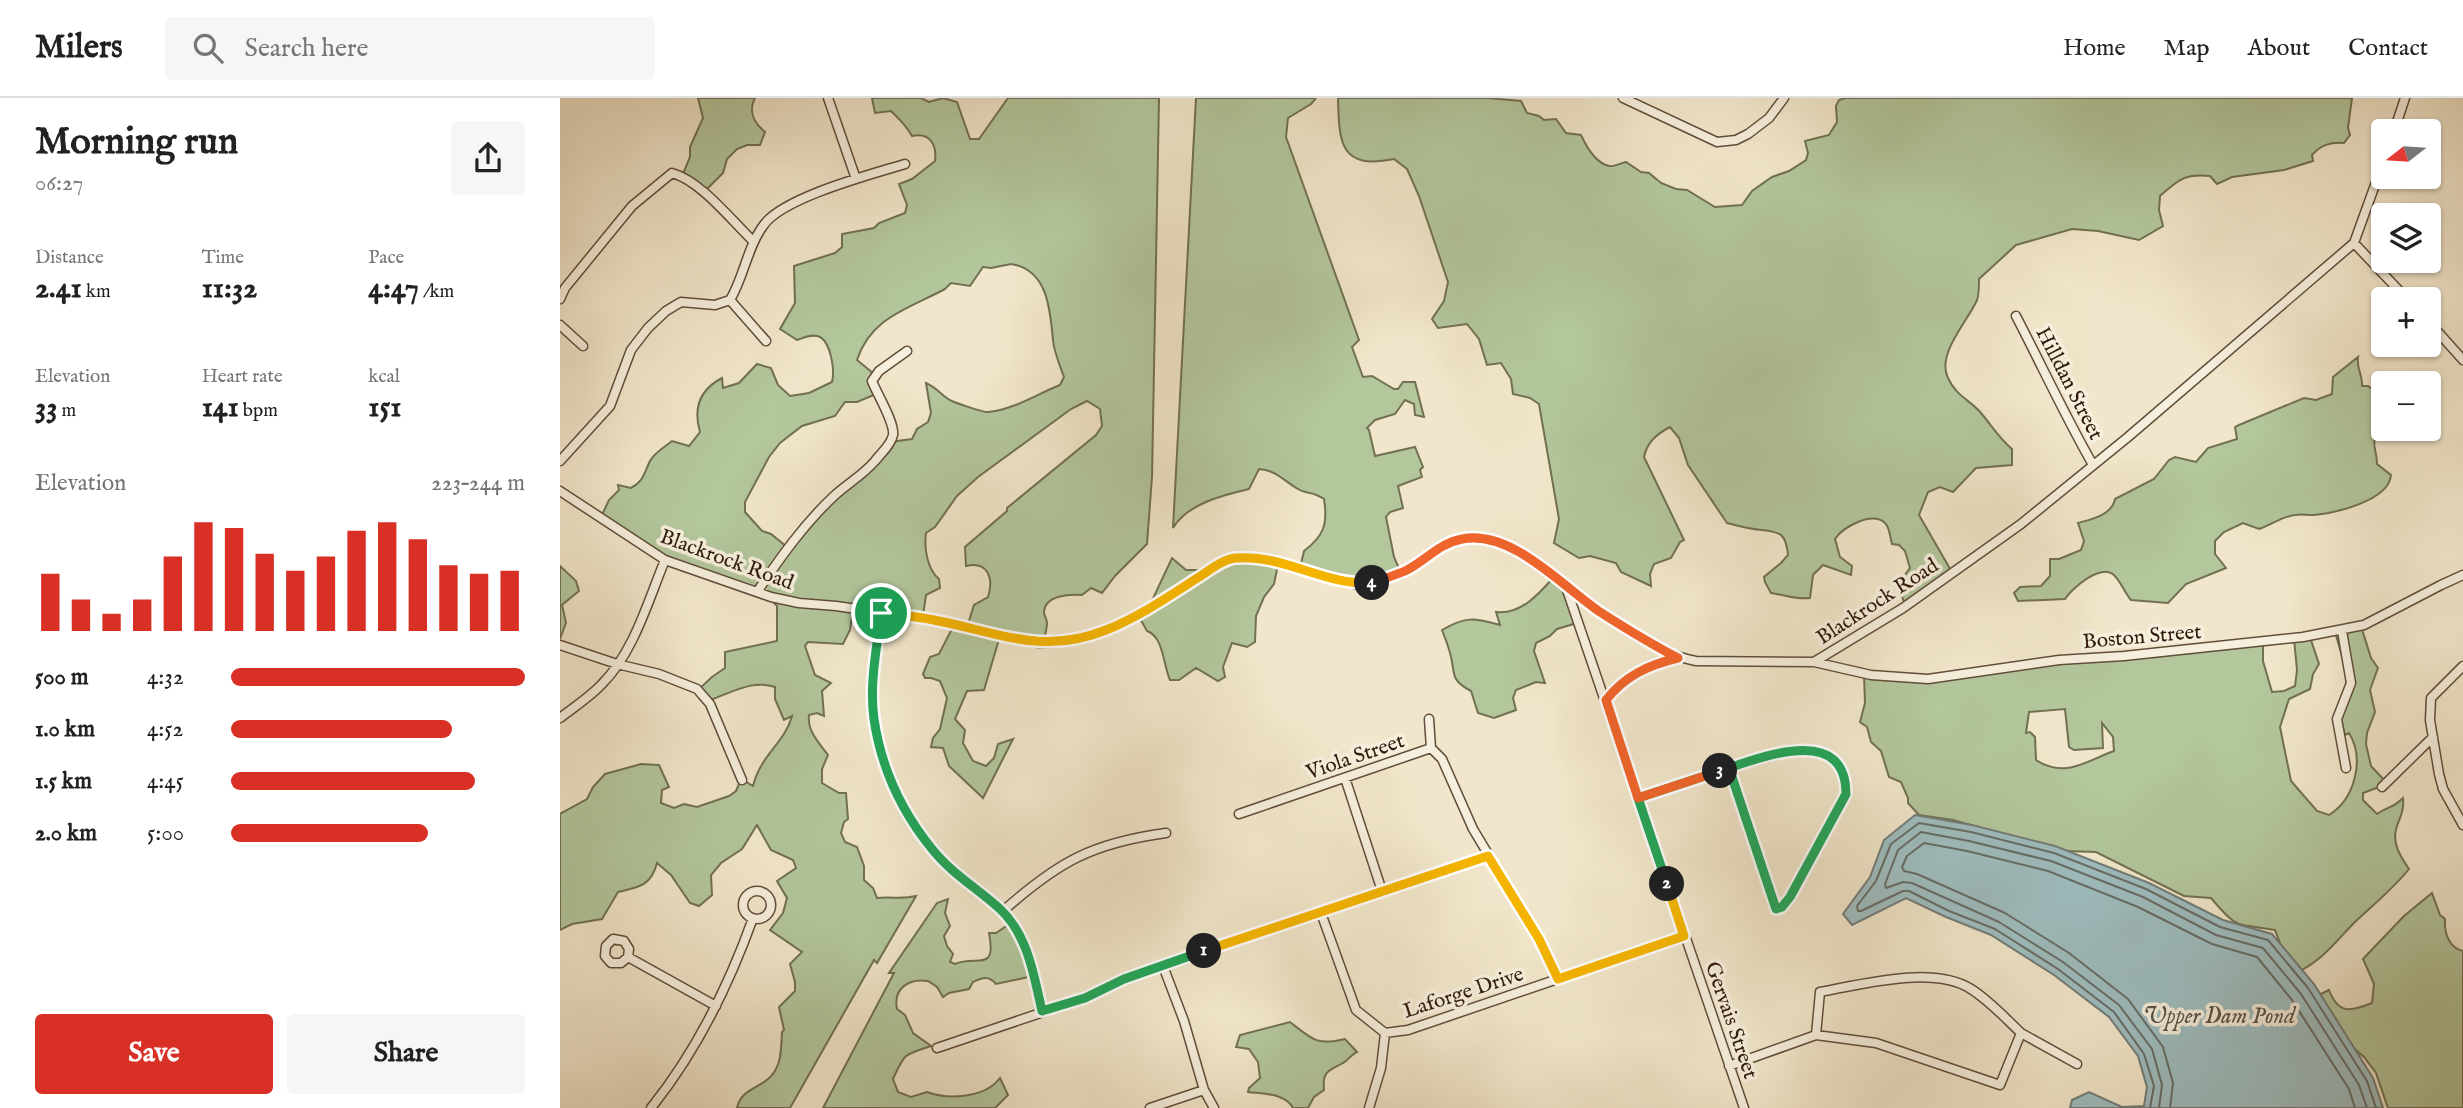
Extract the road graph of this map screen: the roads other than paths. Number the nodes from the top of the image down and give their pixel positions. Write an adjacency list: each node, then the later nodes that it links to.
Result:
1 (828, 98): 7 (street)
2 (1623, 98): 3 (street)
3 (1784, 98)
4 (2404, 98): 5 (street)
5 (2398, 119)
6 (905, 164): 7 (street)
7 (856, 179): 9 (street)
8 (2374, 189): 10 (street, Blackrock Road)
9 (753, 241): 12 (street); 13 (street)
10 (2354, 243): 11 (street); 22 (street, Blackrock Road)
11 (2396, 287)
12 (560, 299)
13 (730, 300): 17 (street); 21 (street)
14 (2016, 316): 22 (street, Hilldan Street)
15 (560, 325): 18 (street)
16 (2441, 335): 20 (street)
17 (766, 341)
18 (583, 345)
19 (906, 351): 27 (street)
20 (2463, 360)
21 (560, 461)
22 (2093, 465): 32 (street, Blackrock Road)
23 (560, 491): 24 (street, Blackrock Road)
24 (665, 560): 27 (street, Blackrock Road); 33 (street)
25 (2463, 575): 29 (street, Boston Street)
26 (1566, 586): 28 (street, Blackrock Road); 31 (street, Blackrock Road); 35 (street, Gervais Street)
27 (757, 592): 28 (street, Blackrock Road)
28 (881, 613): 51 (street)
29 (2342, 631): 32 (street, Boston Street); 41 (street)
30 (560, 645): 33 (street)
31 (1678, 658): 32 (street, Blackrock Road); 35 (street)
32 (1814, 662)
33 (617, 663): 36 (street); 43 (street)
34 (2463, 666): 38 (street)
35 (1606, 700): 45 (street, Gervais Street)
36 (560, 718)
37 (1429, 719): 39 (street)
38 (2433, 737): 44 (street); 47 (street)
39 (1431, 748): 42 (street, Viola Street); 49 (street, Viola Street)
40 (1729, 768): 40 (street); 45 (street)
41 (2346, 768)
42 (1345, 778): 46 (street, Viola Street); 50 (street)
43 (743, 780)
44 (2382, 787)
45 (1638, 798): 54 (street, Gervais Street)
46 (1239, 814)
47 (2463, 825)
48 (1166, 833): 51 (street)
49 (1488, 856): 50 (street); 57 (street, Viola Street)
50 (1382, 891): 52 (street)
51 (1003, 911): 59 (street)
52 (1321, 913): 56 (street); 60 (street, Laforge Drive)
53 (753, 918): 58 (street)
54 (1684, 936): 57 (street, Laforge Drive); 65 (street, Gervais Street)
55 (628, 957): 58 (street)
56 (1163, 966): 59 (street); 66 (street)
57 (1558, 979): 60 (street, Laforge Drive)
58 (716, 1006): 67 (street)
59 (1042, 1011): 63 (street)
60 (1385, 1033): 70 (street)
61 (2021, 1033): 62 (street); 62 (street); 64 (street)
62 (1816, 1035): 65 (street)
63 (937, 1048)
64 (2077, 1064)
65 (1729, 1066): 71 (street, Gervais Street)
66 (1204, 1090): 68 (street); 69 (street)
67 (651, 1108)
68 (1150, 1108)
69 (1214, 1108)
70 (1369, 1108)
71 (1744, 1108)

